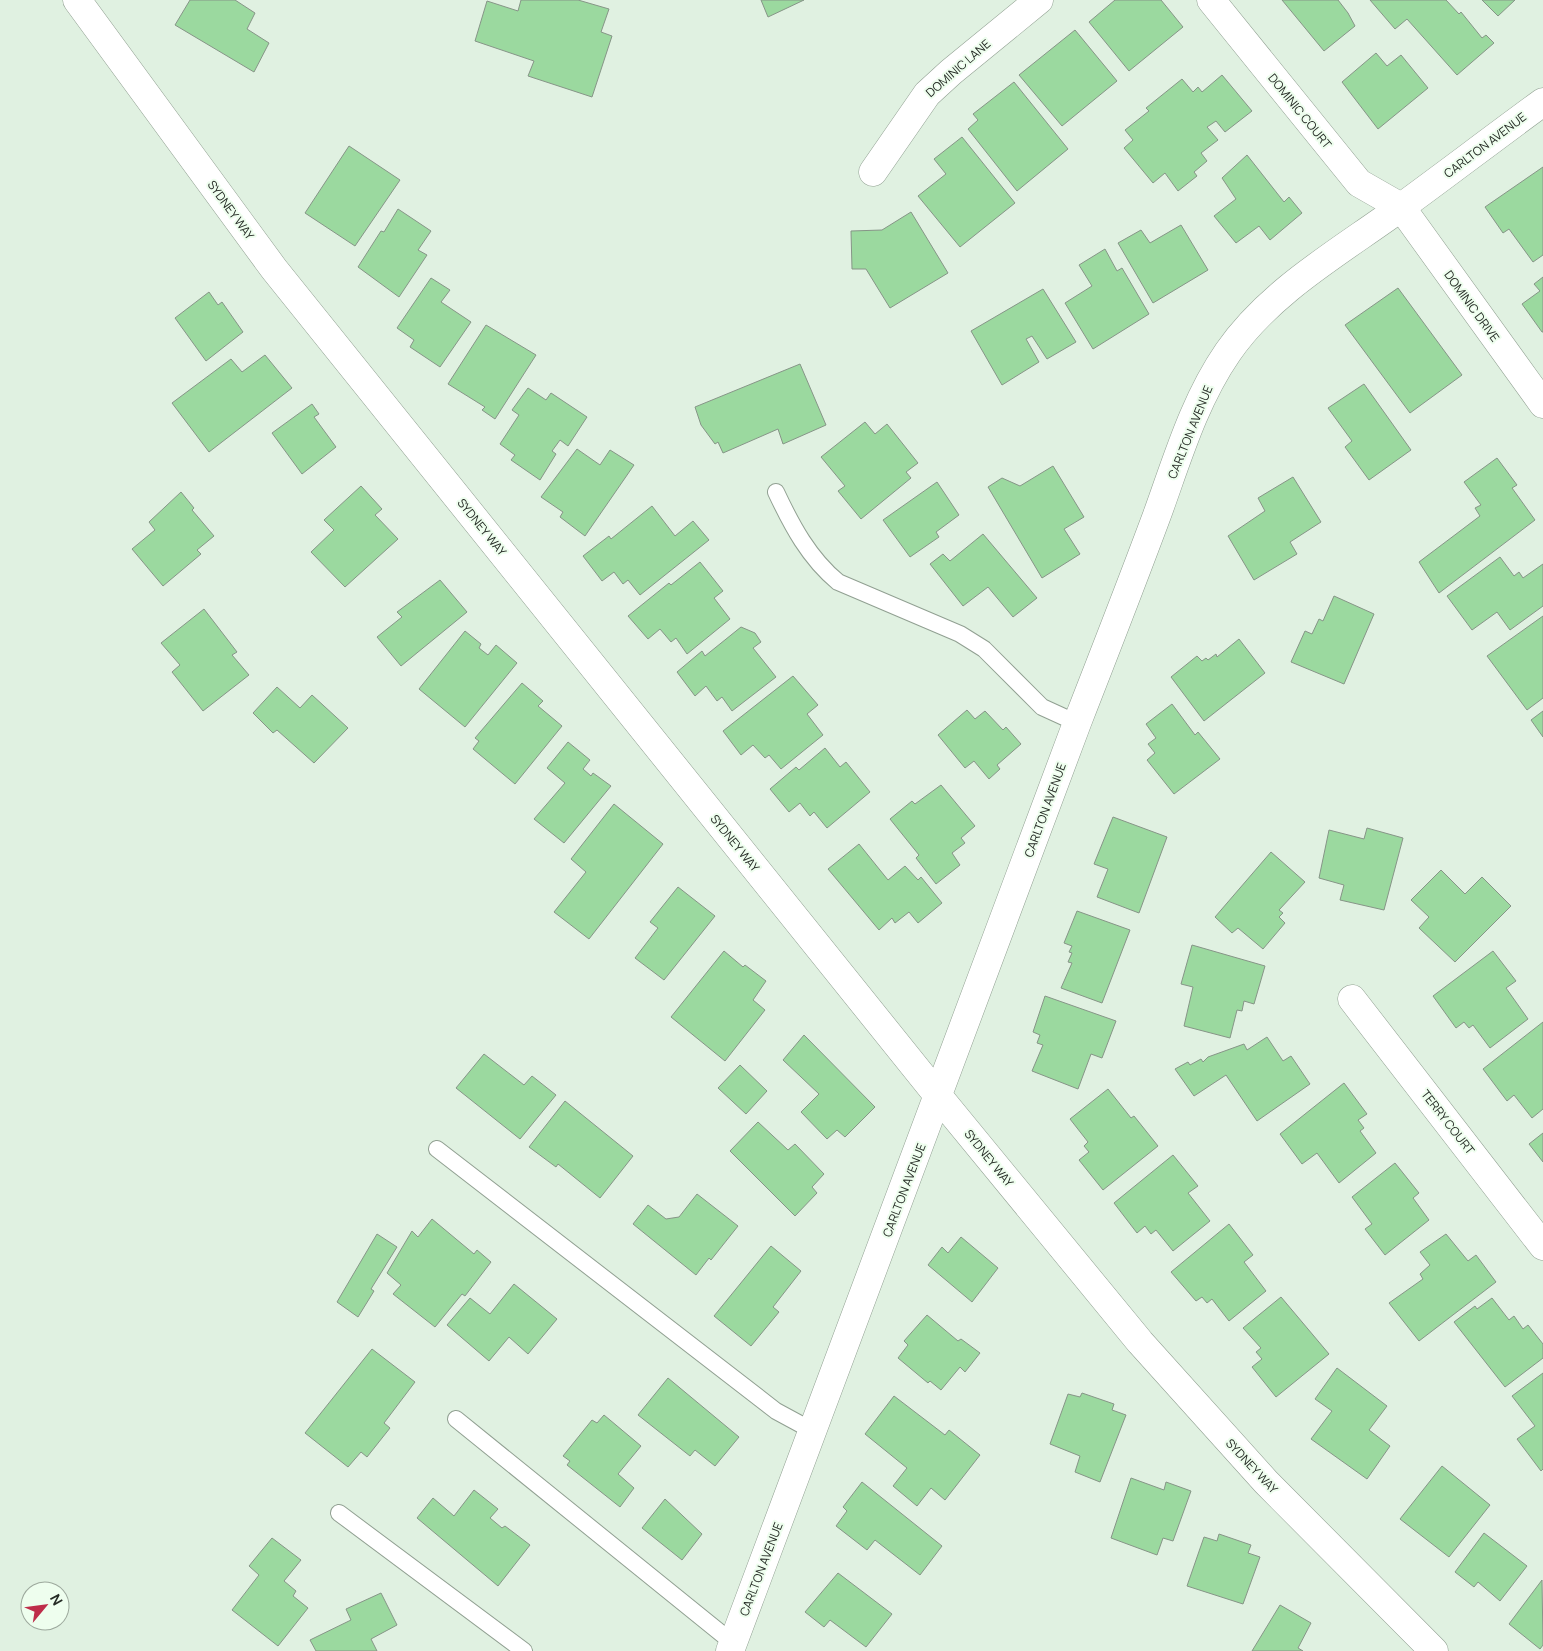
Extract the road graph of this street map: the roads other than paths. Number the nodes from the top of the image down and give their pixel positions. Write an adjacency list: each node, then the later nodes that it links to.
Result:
1 (77, 0): 11 (street, SYDNEY WAY)
2 (1039, 0): 5 (street, DOMINIC LANE)
3 (1211, 0): 6 (street, DOMINIC COURT)
4 (1543, 102): 6 (street, CARLTON AVENUE)
5 (872, 172)
6 (1401, 208): 7 (street, DOMINIC DRIVE); 9 (street, CARLTON AVENUE)
7 (1543, 404)
8 (776, 492): 9 (lane)
9 (1077, 723): 11 (street, CARLTON AVENUE)
10 (1352, 999): 13 (street, TERRY COURT)
11 (939, 1097): 15 (street, CARLTON AVENUE); 19 (street, SYDNEY WAY)
12 (437, 1149): 15 (lane)
13 (1543, 1246)
14 (456, 1419): 17 (lane)
15 (813, 1431): 17 (street, CARLTON AVENUE)
16 (339, 1513): 18 (lane)
17 (732, 1647)
18 (524, 1651)
19 (1434, 1651)

